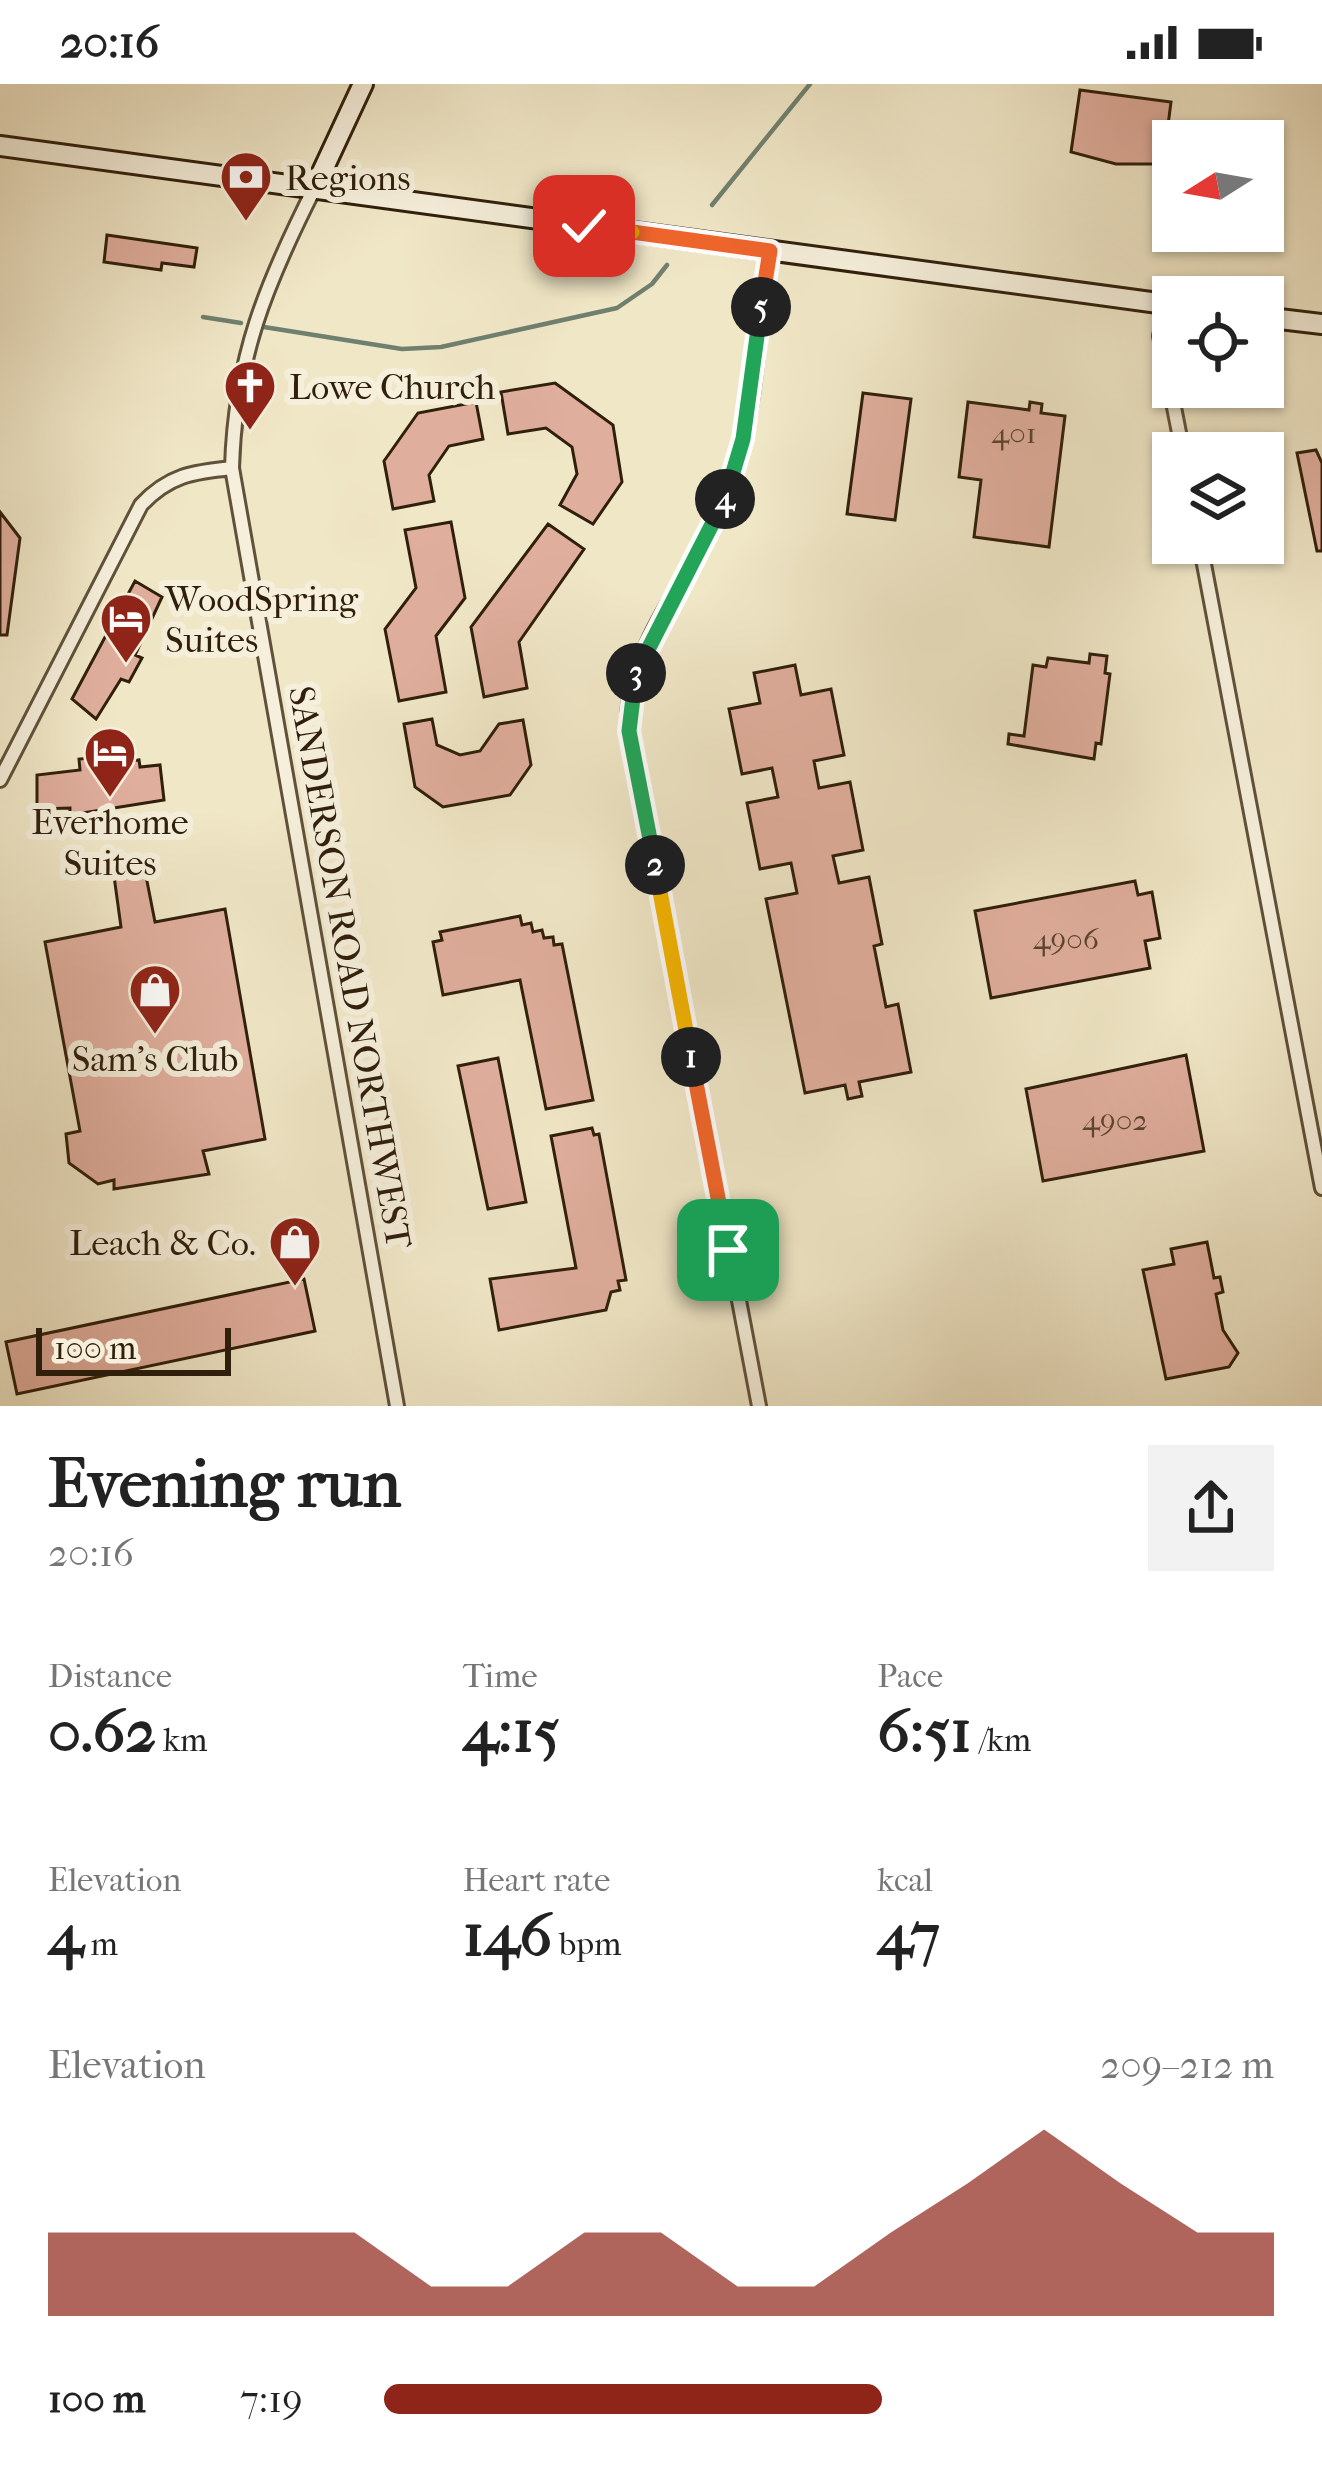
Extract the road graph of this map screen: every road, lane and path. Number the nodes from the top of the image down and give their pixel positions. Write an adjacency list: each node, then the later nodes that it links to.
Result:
1 (363, 84): 3 (street)
2 (0, 146): 3 (street)
3 (315, 187): 4 (street); 8 (street, SANDERSON ROAD NORTHWEST)
4 (770, 251): 5 (street); 13 (street)
5 (1152, 303)
6 (1284, 319): 7 (street)
7 (1322, 324)
8 (232, 468): 10 (street); 12 (street, SANDERSON ROAD NORTHWEST)
9 (1204, 564): 11 (street)
10 (0, 780)
11 (1322, 1188)
12 (397, 1406)
13 (759, 1406)

